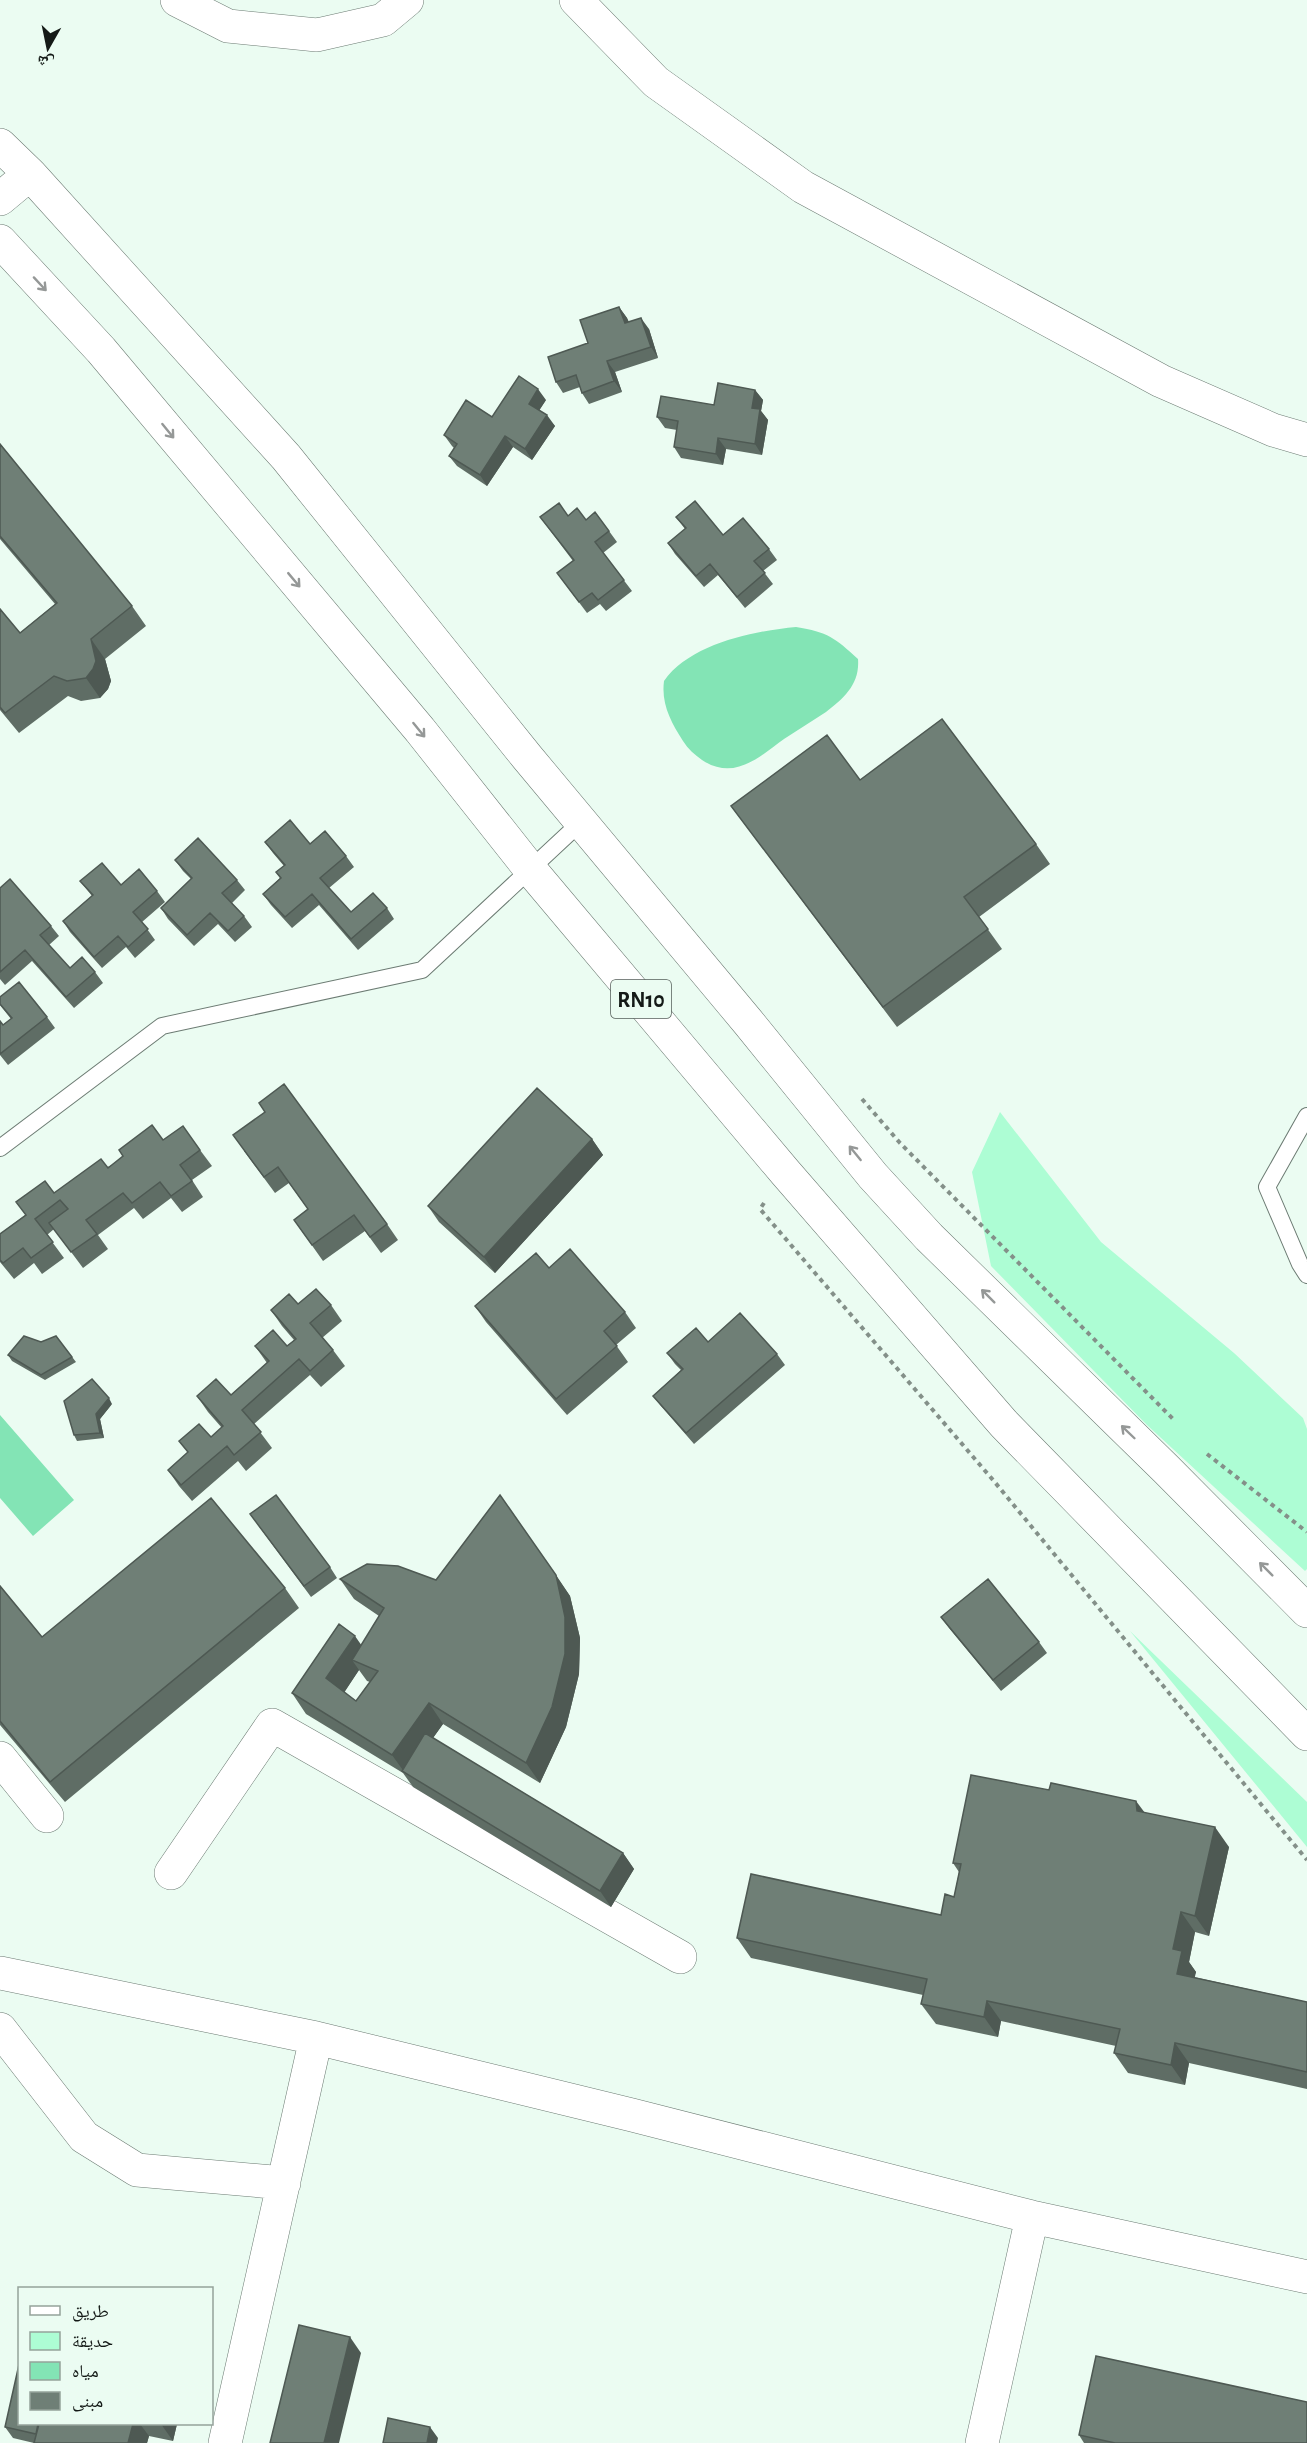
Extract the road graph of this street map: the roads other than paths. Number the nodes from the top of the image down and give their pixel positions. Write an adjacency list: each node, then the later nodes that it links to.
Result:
1 (177, 0): 2 (street)
2 (407, 0)
3 (576, 0): 8 (street)
4 (0, 145): 5 (street, RN10)
5 (30, 174): 6 (street); 9 (street, RN10)
6 (0, 199)
7 (0, 241): 10 (street, RN10, one-way to 10)
8 (1307, 440)
9 (581, 822): 10 (lane); 14 (street, RN10, one-way to 9)
10 (530, 869): 12 (lane); 15 (street, RN10)
11 (1307, 1116): 13 (lane)
12 (0, 1146)
13 (1307, 1275)
14 (1307, 1611)
15 (1307, 1734)
16 (0, 1758): 17 (street)
17 (47, 1816)
18 (171, 1873): 19 (street)
19 (680, 1957)
20 (0, 1973): 22 (street)
21 (0, 2029): 23 (street)
22 (316, 2038): 23 (street); 24 (street)
23 (284, 2183): 26 (street)
24 (1032, 2217): 25 (street); 27 (street)
25 (1307, 2277)
26 (225, 2443)
27 (982, 2443)

